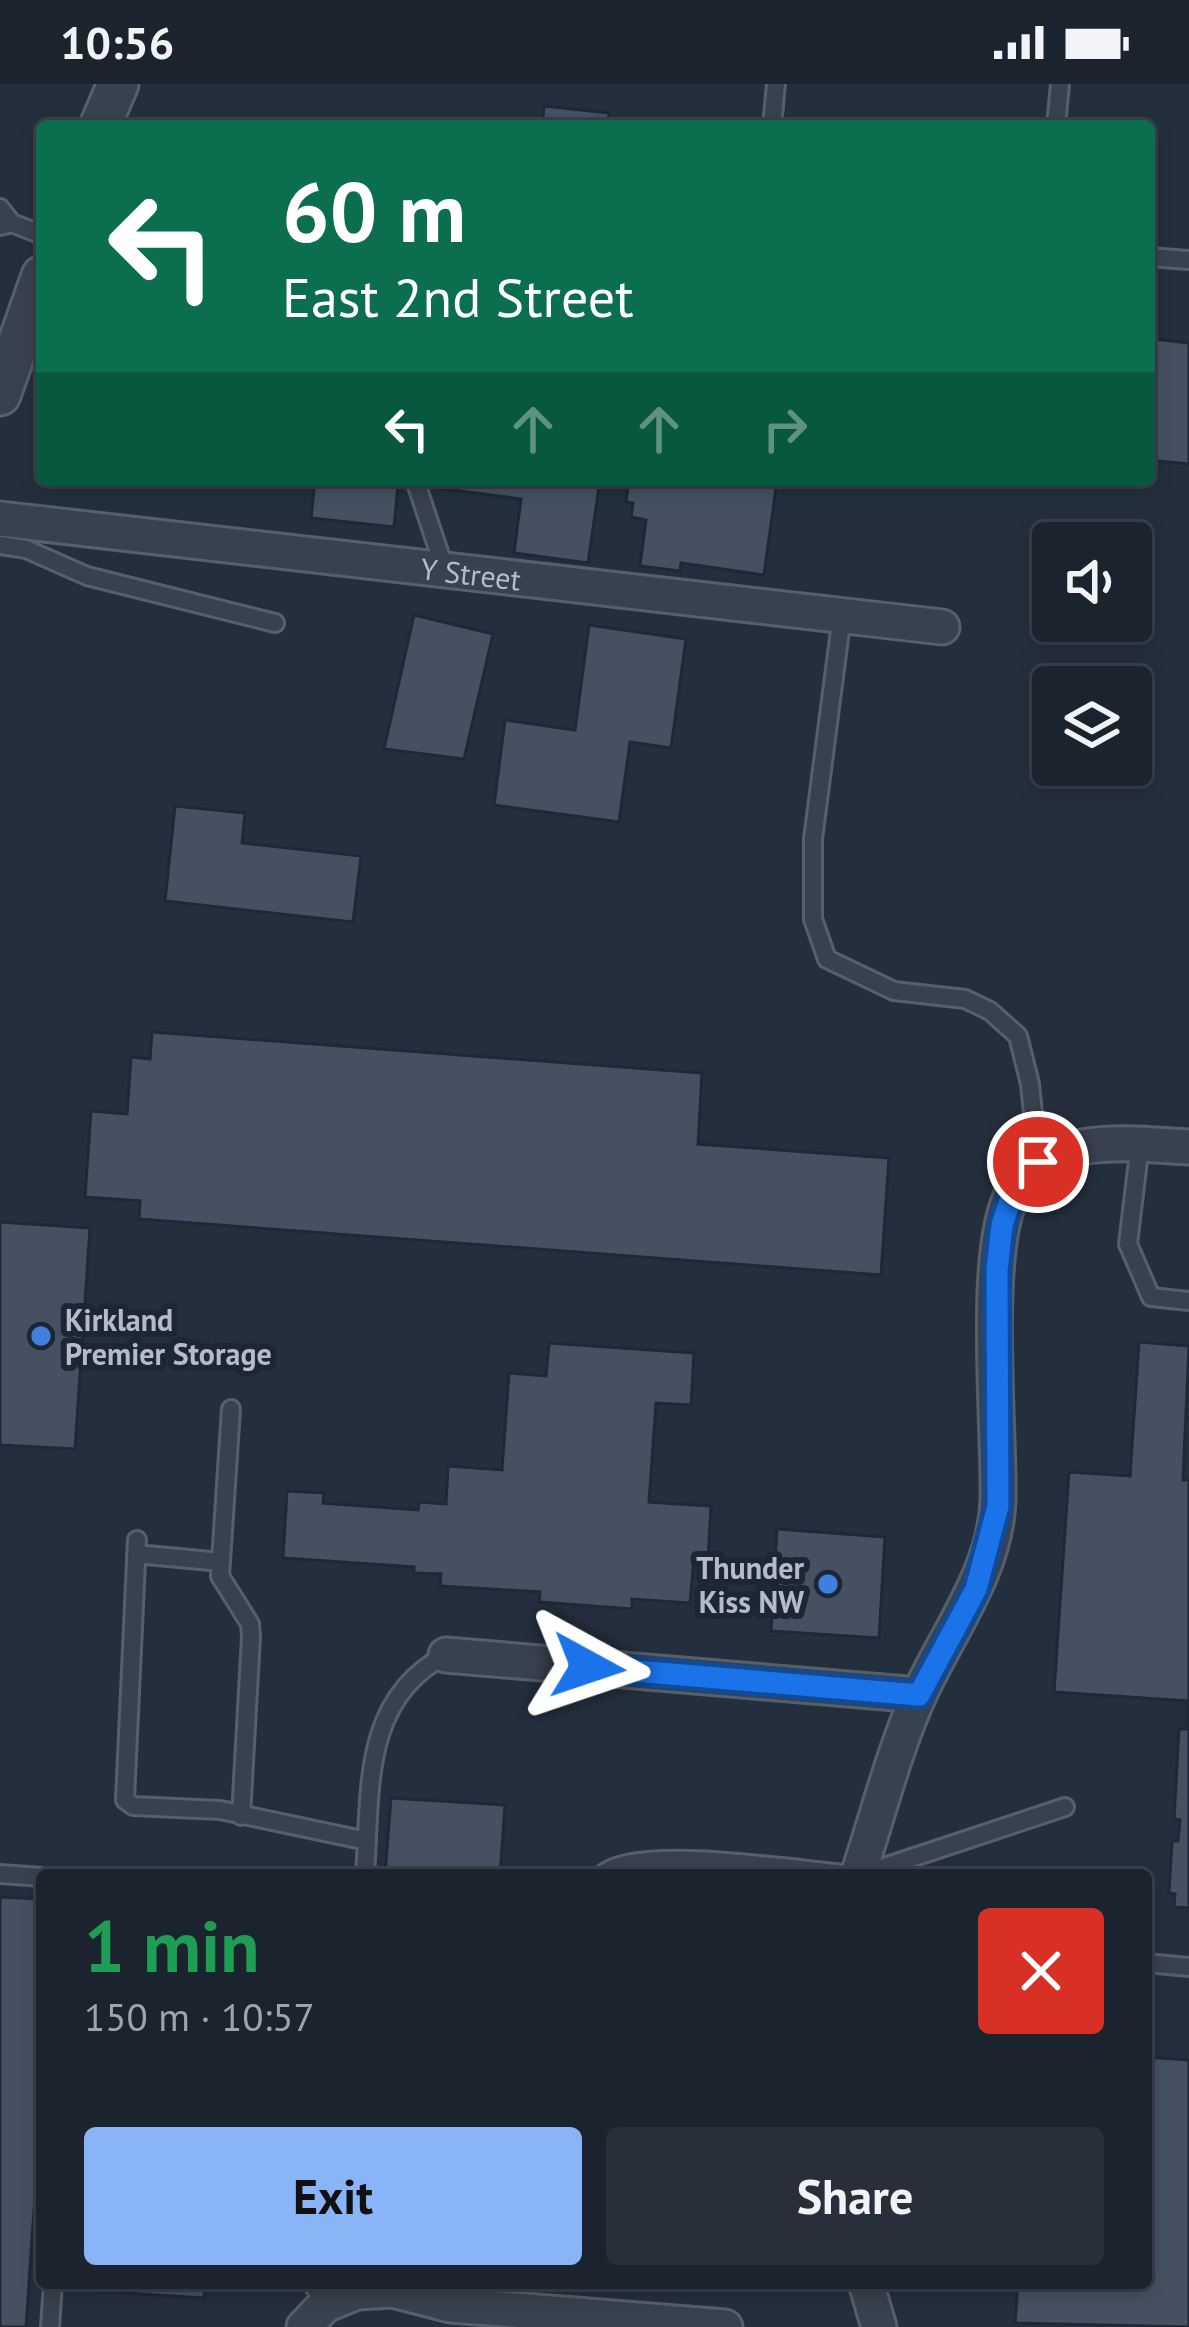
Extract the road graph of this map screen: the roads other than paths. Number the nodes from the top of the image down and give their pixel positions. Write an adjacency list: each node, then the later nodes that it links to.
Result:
1 (118, 84): 4 (street)
2 (776, 84): 5 (lane)
3 (1060, 84): 6 (lane)
4 (103, 120)
5 (773, 120)
6 (1057, 120)
7 (0, 208): 8 (lane)
8 (6, 225): 9 (lane)
9 (36, 234)
10 (1155, 257): 11 (lane)
11 (1189, 260)
12 (36, 294): 13 (street)
13 (20, 342): 14 (street)
14 (0, 394)
15 (417, 486): 18 (lane)
16 (0, 519): 18 (street, Y Street)
17 (0, 545): 20 (lane)
18 (445, 570): 19 (street, Y Street)
19 (842, 615): 21 (street, Y Street); 24 (lane)
20 (275, 623)
21 (942, 627)
22 (1140, 1144): 23 (street); 24 (street); 25 (lane)
23 (1189, 1147)
24 (1038, 1162): 29 (street)
25 (1189, 1301)
26 (231, 1409): 27 (lane)
27 (221, 1562): 31 (lane); 31 (lane)
28 (446, 1655): 29 (street); 32 (lane)
29 (919, 1695): 36 (street)
30 (1065, 1807): 37 (lane)
31 (241, 1816): 32 (lane)
32 (367, 1841): 33 (lane)
33 (365, 1869)
34 (608, 1869): 35 (lane)
35 (786, 1869)
36 (859, 1869)
37 (875, 1869)
38 (0, 1874): 39 (lane)
39 (36, 1876)
40 (1152, 1963): 41 (lane)
41 (1189, 1966)
42 (53, 2289): 45 (lane)
43 (868, 2289): 47 (street)
44 (313, 2305): 46 (street)
45 (50, 2327)
46 (725, 2327)
47 (879, 2327)

